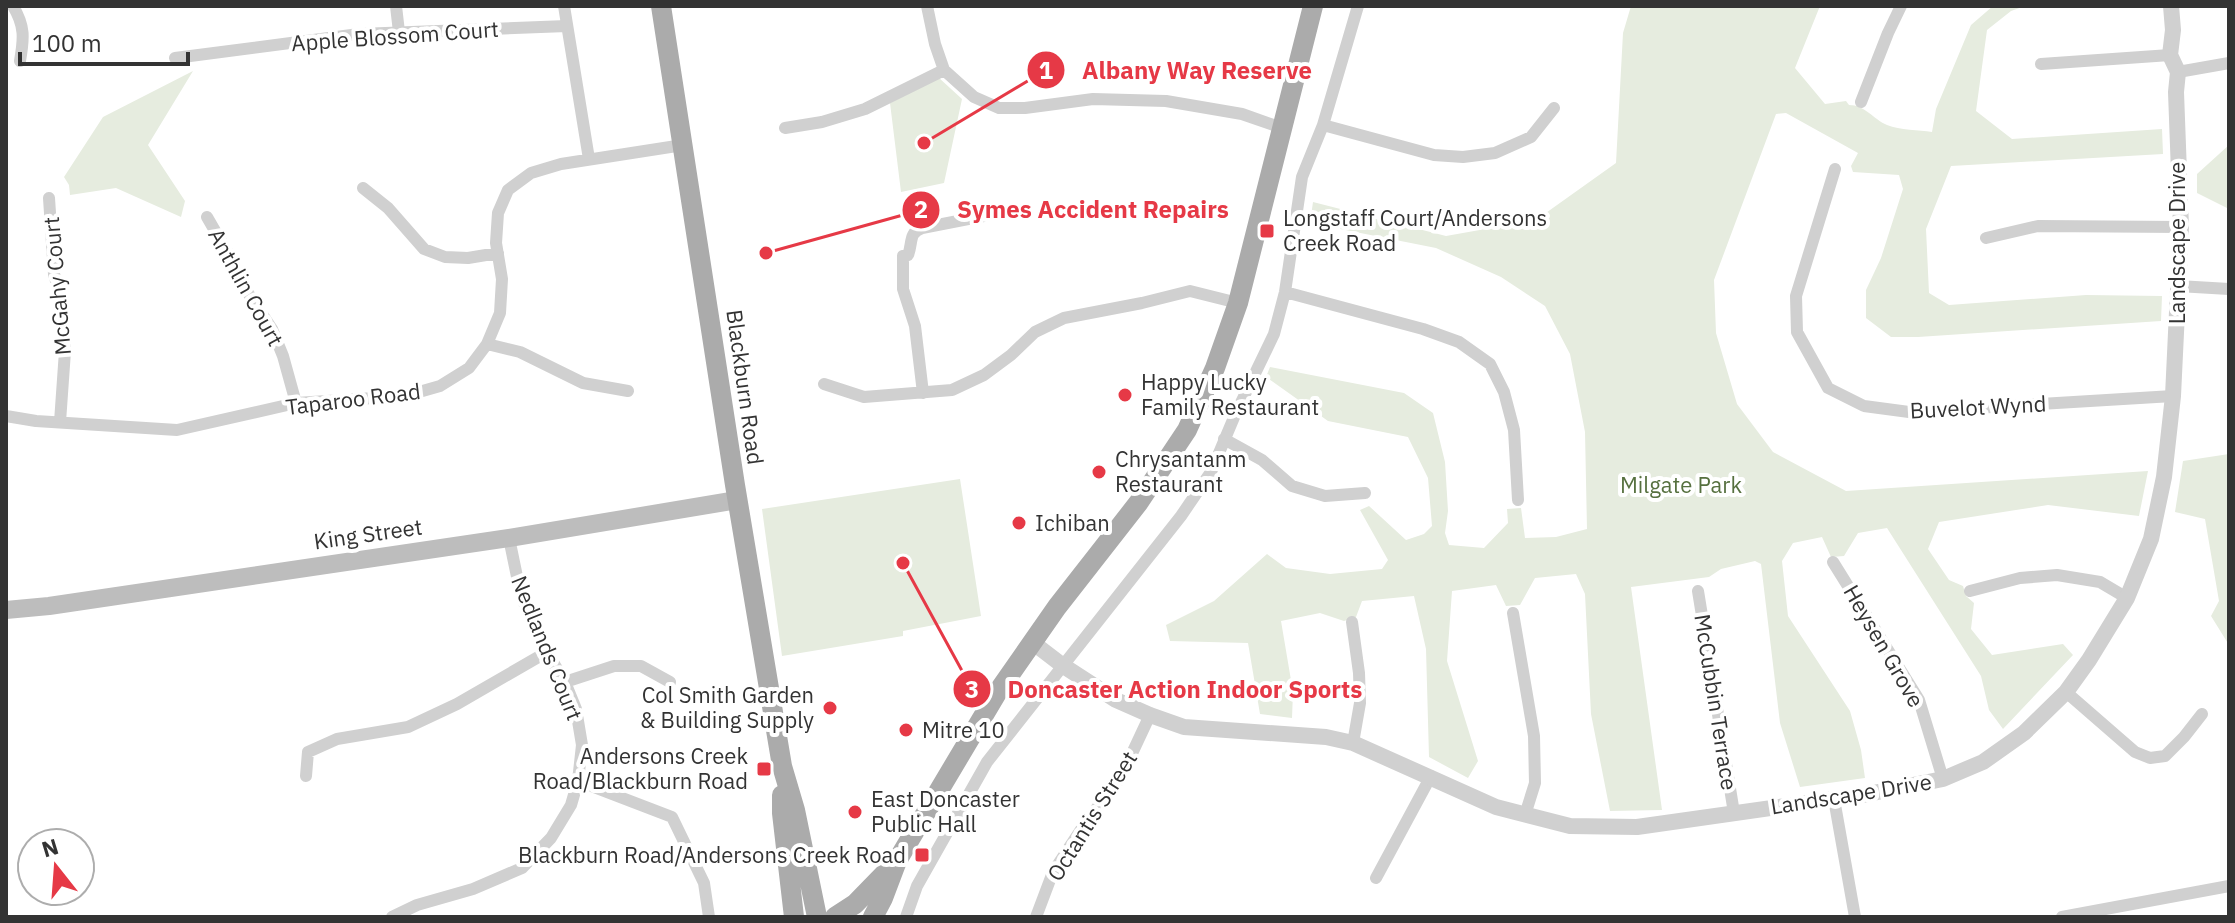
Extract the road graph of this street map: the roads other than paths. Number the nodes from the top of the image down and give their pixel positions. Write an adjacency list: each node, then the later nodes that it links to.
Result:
1 (13, 6): 14 (street)
2 (396, 6): 11 (street)
3 (564, 6): 10 (street)
4 (661, 6): 24 (main road, Blackburn Road)
5 (927, 6): 17 (street)
6 (1313, 6): 23 (main road)
7 (1358, 6): 21 (street)
8 (1901, 6): 19 (street)
9 (2171, 6): 12 (street, Landscape Drive)
10 (567, 26): 11 (street, Apple Blossom Court); 25 (street)
11 (399, 32): 13 (street, Apple Blossom Court)
12 (2170, 55): 16 (street); 18 (street, Landscape Drive)
13 (175, 58)
14 (20, 61)
15 (2229, 63): 18 (street)
16 (2041, 64)
17 (944, 70): 22 (street); 23 (street)
18 (2178, 72): 31 (street, Landscape Drive)
19 (1861, 102)
20 (1554, 108): 21 (street)
21 (1323, 125): 36 (street)
22 (785, 128)
23 (1282, 128): 37 (main road)
24 (683, 145): 25 (street, Taparoo Road); 48 (main road, Blackburn Road)
25 (589, 159): 33 (street, Taparoo Road)
26 (1835, 169): 42 (street, Buvelot Wynd)
27 (363, 188): 33 (street)
28 (49, 198): 45 (street, McGahy Court)
29 (1020, 209): 41 (street)
30 (207, 217): 43 (street, Anthlin Court)
31 (2181, 227): 32 (street); 34 (street, Landscape Drive)
32 (1986, 238)
33 (498, 253): 38 (street, Taparoo Road)
34 (2178, 286): 35 (street); 42 (street, Landscape Drive)
35 (2229, 289)
36 (1285, 292): 46 (street); 49 (street)
37 (1238, 303): 41 (street); 58 (main road)
38 (487, 344): 40 (street); 43 (street, Taparoo Road)
39 (824, 384): 41 (street)
40 (628, 391)
41 (923, 393)
42 (2173, 396): 54 (street, Landscape Drive)
43 (296, 403): 45 (street, Taparoo Road)
44 (6, 416): 45 (street, Taparoo Road)
45 (60, 422)
46 (1224, 439): 47 (street); 60 (street)
47 (1365, 493)
48 (737, 500): 50 (main road, King Street); 67 (main road, Blackburn Road)
49 (1518, 500)
50 (509, 538): 55 (main road, King Street); 59 (street, Nedlands Court)
51 (1833, 562): 70 (street, Heysen Grove)
52 (1698, 591): 73 (street, McCubbin Terrace)
53 (1970, 591): 54 (street)
54 (2127, 598): 63 (street, Landscape Drive)
55 (6, 610)
56 (1513, 613): 74 (street)
57 (1352, 622): 66 (street)
58 (1032, 642): 60 (street, Landscape Drive); 75 (main road)
59 (547, 652): 61 (street, Nedlands Court); 68 (street)
60 (1062, 665): 65 (street, Landscape Drive); 85 (street)
61 (565, 682): 62 (street); 71 (street, Nedlands Court)
62 (670, 682)
63 (2066, 692): 64 (street); 70 (street, Landscape Drive)
64 (2202, 714)
65 (1150, 715): 66 (street, Landscape Drive); 86 (street, Octantis Street)
66 (1353, 743): 69 (street, Landscape Drive)
67 (783, 775): 81 (main road, Blackburn Road); 82 (main road, Blackburn Road)
68 (306, 776)
69 (1431, 776): 74 (street, Landscape Drive); 76 (street)
70 (1943, 779): 72 (street, Landscape Drive)
71 (578, 781): 78 (street, Nedlands Court); 80 (street)
72 (1834, 799): 73 (street, Landscape Drive); 87 (street)
73 (1734, 813): 74 (street, Landscape Drive)
74 (1525, 815)
75 (897, 861): 83 (main road); 84 (main road)
76 (1376, 878)
77 (2229, 886): 88 (street)
78 (420, 911): 79 (street, Nedlands Court)
79 (392, 917)
80 (709, 917)
81 (794, 917)
82 (817, 917)
83 (835, 917)
84 (872, 917)
85 (906, 917)
86 (1036, 917)
87 (1855, 917)
88 (2062, 917)

